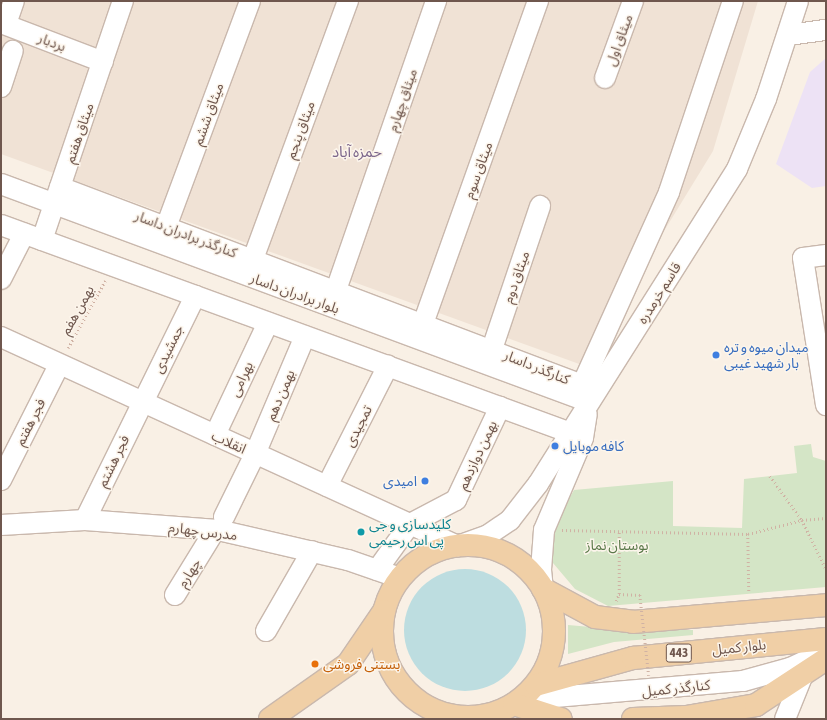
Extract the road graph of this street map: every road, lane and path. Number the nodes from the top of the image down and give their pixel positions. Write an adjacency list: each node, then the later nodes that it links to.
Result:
1 (14, 1): 10 (street)
2 (123, 1): 14 (street, میثاق هفتم)
3 (250, 1): 21 (street, میثاق ششم)
4 (348, 1): 25 (street, میثاق پنجم)
5 (436, 1): 28 (street, میثاق چهارم)
6 (538, 1): 31 (street, میثاق سوم)
7 (633, 1): 15 (street, میثاق اول)
8 (733, 1): 37 (street)
9 (798, 1): 12 (street, قاسم خرمدره)
10 (3, 23): 14 (street, بردبار)
11 (826, 30): 12 (street)
12 (789, 35): 37 (street, قاسم خرمدره)
13 (13, 51): 16 (street)
14 (103, 62): 18 (street, میثاق هفتم)
15 (605, 78)
16 (1, 88)
17 (1, 184): 18 (street, بلوار برادران داسار)
18 (58, 196): 21 (street, کنارگذر برادران داسار); 23 (street, میثاق هفتم); 31 (street, بلوار برادران داسار)
19 (540, 206): 34 (street, میثاق دوم)
20 (1, 225): 22 (street)
21 (166, 227): 25 (street, کنارگذر برادران داسار)
22 (24, 234): 23 (street); 27 (street)
23 (42, 240): 26 (street)
24 (820, 256): 39 (street)
25 (253, 259): 28 (street, کنارگذر برادران داسار)
26 (113, 266): 29 (street); 35 (path, بهمن هفم)
27 (1, 279)
28 (336, 290): 31 (street, کنارگذر برادران داسار)
29 (195, 296): 30 (street); 38 (street, جمشیدی)
30 (268, 323): 32 (street); 42 (street, بهرامی)
31 (420, 330): 34 (street, کنارگذر برادران داسار); 37 (street, بلوار برادران داسار)
32 (305, 336): 36 (street); 43 (street, بهمن دهم)
33 (1, 337): 35 (street, انقلاب)
34 (492, 349): 37 (street, کنارگذر داسار)
35 (59, 364): 38 (street, انقلاب); 45 (street, فجر هفتم)
36 (388, 366): 40 (street); 46 (street, تمجیدی)
37 (586, 394): 41 (street); 53 (street, قاسم خرمدره)
38 (142, 402): 42 (street, انقلاب); 48 (street, فجر هشتم)
39 (826, 405)
40 (500, 407): 41 (street); 51 (street, بهمن دوازدهم)
41 (571, 433): 56 (street)
42 (215, 435): 43 (street, انقلاب)
43 (255, 454): 46 (street, انقلاب); 50 (street, بهمن دهم)
44 (770, 476): 49 (path)
45 (1, 480)
46 (327, 486): 51 (street, انقلاب)
47 (826, 518): 49 (path)
48 (85, 520): 50 (street, مدرس چهارم); 52 (street, مدرس چهارم)
49 (802, 520): 55 (path); 58 (path)
50 (219, 524): 57 (street, مدرس چهارم); 64 (street, چهارم)
51 (410, 524): 56 (street, انقلاب); 59 (street)
52 (1, 525)
53 (544, 530): 54 (path); 61 (street, قاسم خرمدره)
54 (619, 532): 55 (path); 62 (path)
55 (748, 534): 63 (path)
56 (458, 546): 60 (main road); 61 (main road)
57 (312, 551): 59 (street, مدرس چهارم); 68 (street)
58 (826, 569)
59 (377, 570): 60 (street, مدرس چهارم)
60 (400, 578): 66 (main road)
61 (543, 589): 67 (main road); 74 (main road)
62 (619, 594): 67 (path); 72 (path, bridge)
63 (749, 594)
64 (175, 595)
65 (826, 605): 67 (main road)
66 (386, 608): 76 (main road); 79 (main road)
67 (609, 618)
68 (266, 631)
69 (826, 639): 74 (main road, بلوار کمیل / 443)
70 (826, 651): 75 (street, کنارگذر کمیل)
71 (826, 659): 73 (main road)
72 (648, 676)
73 (802, 677): 78 (main road); 82 (street)
74 (536, 685): 75 (main road)
75 (517, 702): 77 (main road); 80 (main road)
76 (439, 717): 77 (main road)
77 (477, 718)
78 (686, 718): 81 (main road)
79 (270, 719)
80 (561, 719)
81 (632, 719)
82 (785, 719)

